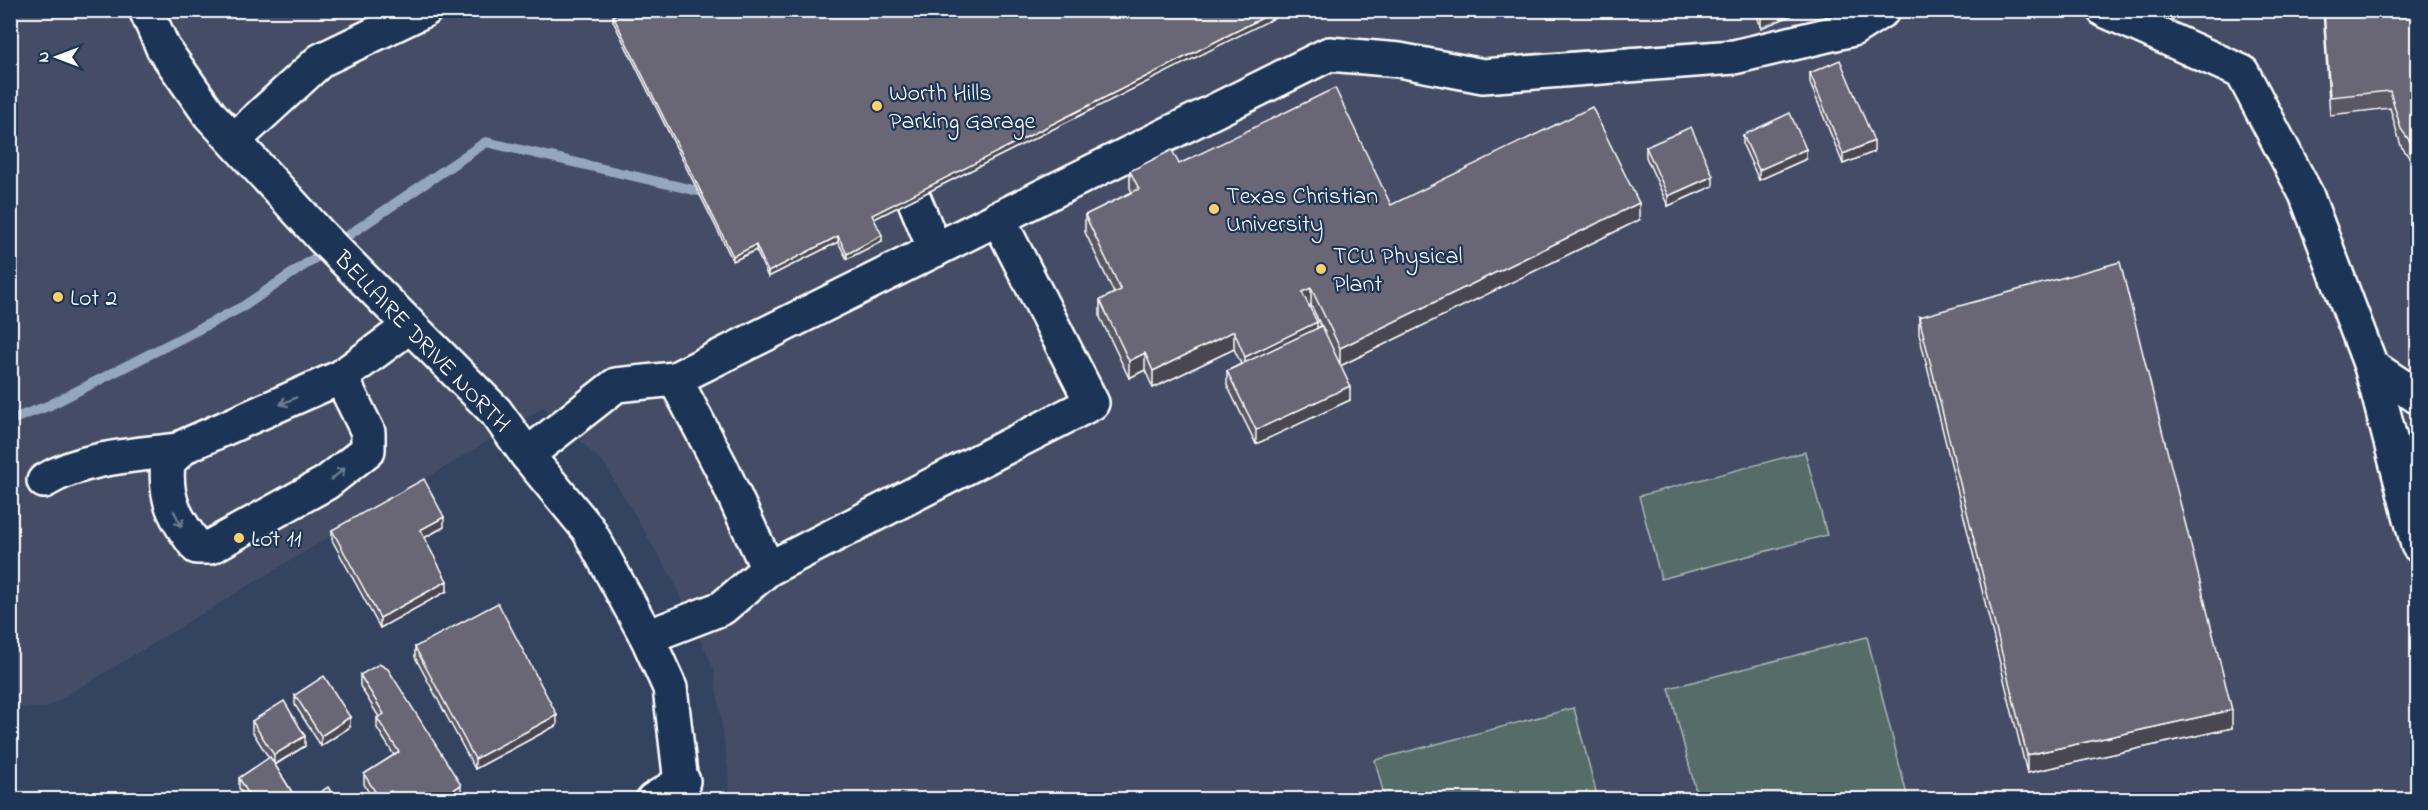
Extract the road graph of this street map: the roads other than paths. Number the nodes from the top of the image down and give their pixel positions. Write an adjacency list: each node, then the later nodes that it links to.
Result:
1 (146, 10): 5 (street, BELLAIRE DRIVE NORTH)
2 (425, 10): 5 (street)
3 (1883, 10): 7 (street)
4 (2104, 10): 10 (street)
5 (234, 140): 9 (street, BELLAIRE DRIVE NORTH)
6 (914, 199): 8 (street)
7 (998, 218): 8 (street); 18 (street)
8 (935, 250): 12 (street)
9 (410, 326): 11 (street); 15 (street, BELLAIRE DRIVE NORTH)
10 (2371, 366): 13 (street); 17 (street)
11 (341, 376): 14 (street, one-way to 14); 14 (street, one-way to 11)
12 (675, 379): 15 (street); 18 (street)
13 (2418, 397)
14 (180, 450): 16 (street)
15 (527, 455): 19 (street, BELLAIRE DRIVE NORTH)
16 (44, 481)
17 (2418, 545)
18 (768, 569): 19 (street)
19 (647, 637): 20 (street, BELLAIRE DRIVE NORTH)
20 (683, 790): 21 (street)
21 (653, 800)

